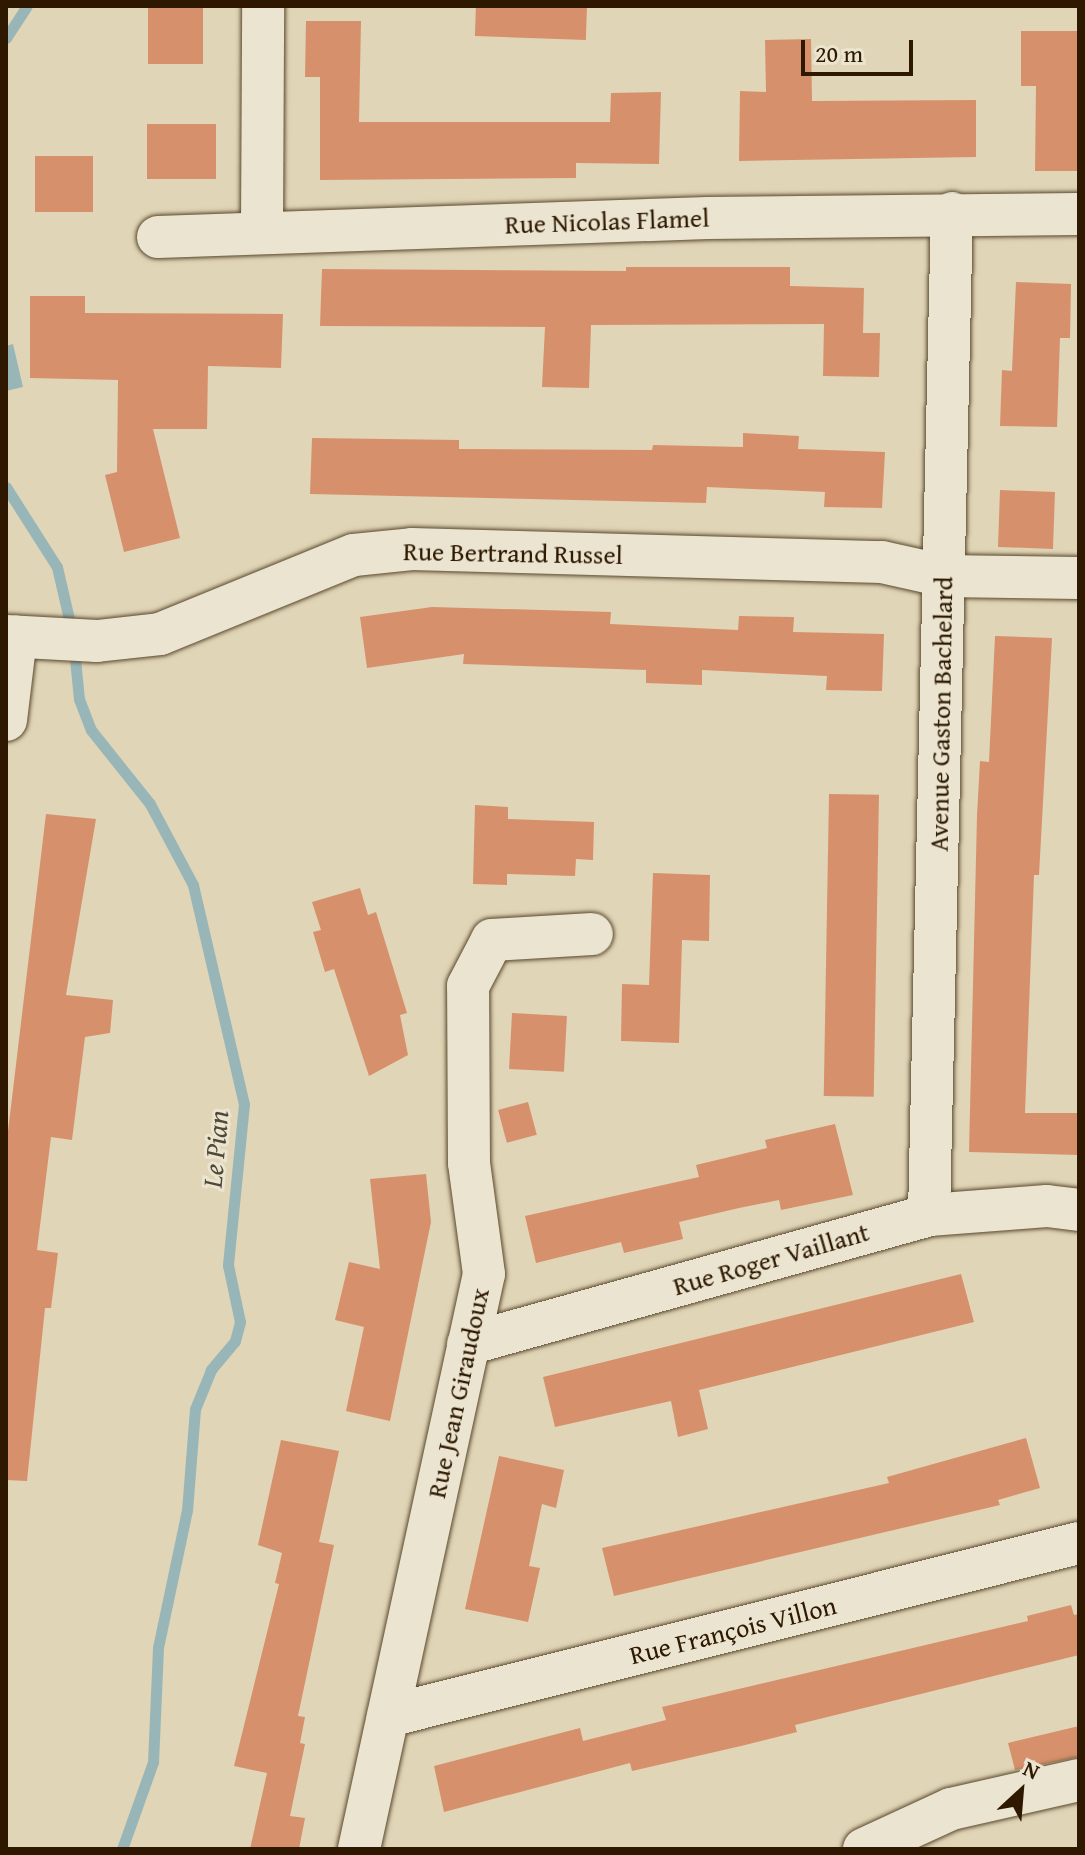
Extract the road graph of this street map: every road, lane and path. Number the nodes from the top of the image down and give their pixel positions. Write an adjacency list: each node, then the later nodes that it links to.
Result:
1 (263, 6): 4 (street)
2 (952, 213): 3 (street, Rue Nicolas Flamel); 4 (street, Rue Nicolas Flamel); 6 (street, Avenue Gaston Bachelard)
3 (1079, 214)
4 (262, 230): 5 (street, Rue Nicolas Flamel)
5 (158, 237)
6 (944, 576): 7 (street, Rue Bertrand Russel); 8 (street, Rue Bertrand Russel); 12 (street, Avenue Gaston Bachelard)
7 (1079, 578)
8 (23, 637): 9 (street)
9 (6, 720)
10 (592, 934): 13 (street, Rue Jean Giraudoux)
11 (1079, 1210): 12 (street, Rue Roger Vaillant)
12 (929, 1215): 13 (street, Rue Roger Vaillant)
13 (468, 1344): 15 (street, Rue Jean Giraudoux)
14 (1079, 1543): 15 (street, Rue François Villon)
15 (388, 1716): 17 (street, Rue Jean Giraudoux)
16 (1079, 1780): 18 (street)
17 (359, 1849)
18 (864, 1849)

